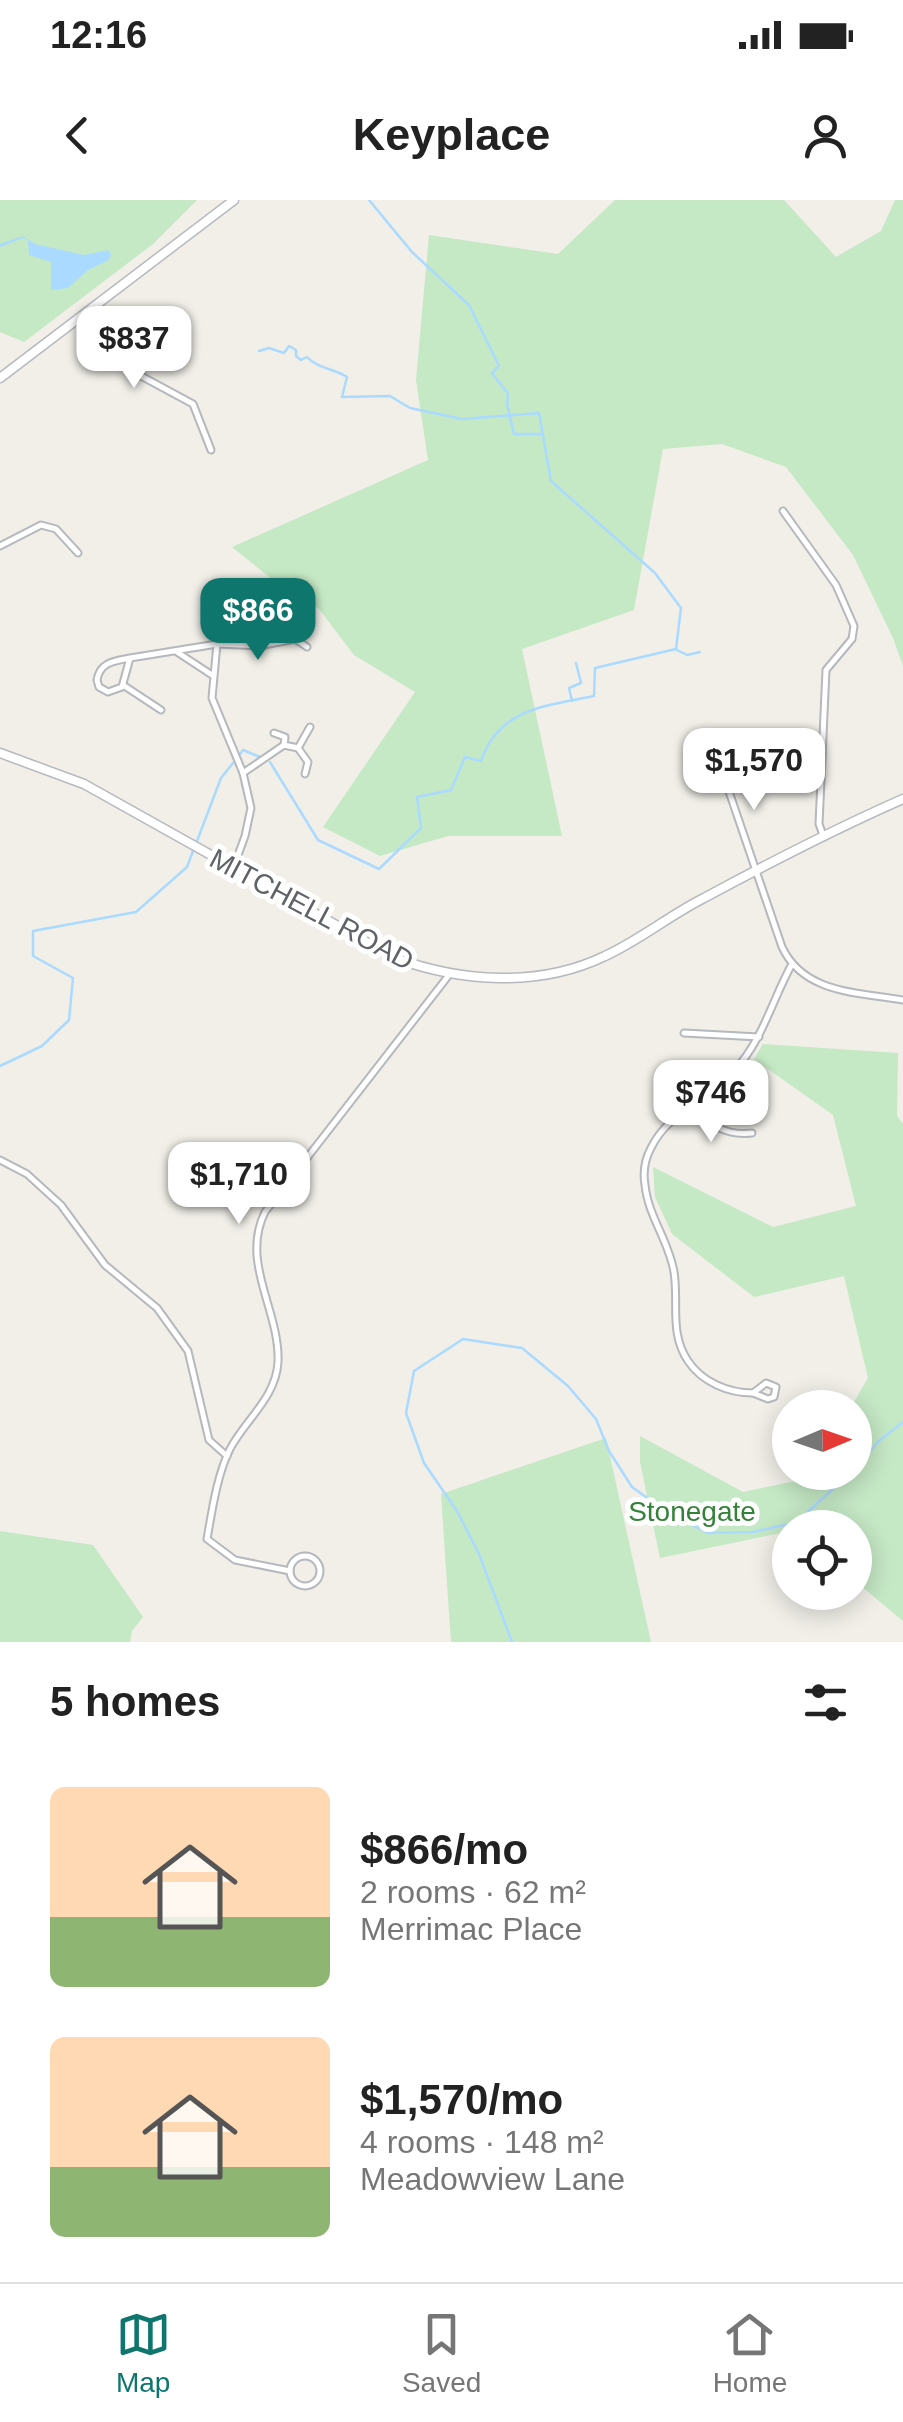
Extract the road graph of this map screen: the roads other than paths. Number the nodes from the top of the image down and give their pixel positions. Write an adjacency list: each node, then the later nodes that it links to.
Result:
1 (234, 200): 2 (street)
2 (85, 314): 3 (street); 4 (street)
3 (0, 378)
4 (211, 450)
5 (782, 510): 24 (street)
6 (0, 546): 7 (street)
7 (78, 552)
8 (217, 644): 9 (street); 10 (street); 12 (street)
9 (307, 647)
10 (176, 651): 11 (street); 12 (street)
11 (130, 658): 13 (street); 13 (street)
12 (212, 675): 21 (street)
13 (122, 684): 14 (street)
14 (161, 710)
15 (310, 726): 18 (street)
16 (274, 733): 17 (street)
17 (284, 745): 18 (street); 21 (street)
18 (298, 748): 22 (street)
19 (0, 753): 25 (street, MITCHELL ROAD)
20 (720, 768): 20 (street); 26 (street)
21 (244, 773): 25 (street)
22 (305, 774)
23 (902, 802): 24 (street, MITCHELL ROAD)
24 (823, 835): 26 (street, MITCHELL ROAD)
25 (234, 867): 28 (street, MITCHELL ROAD)
26 (755, 869): 27 (street); 28 (street, MITCHELL ROAD)
27 (792, 964): 29 (street); 31 (street)
28 (449, 974): 36 (street)
29 (903, 1000)
30 (684, 1033): 31 (street)
31 (758, 1037): 32 (street)
32 (694, 1104): 33 (street); 35 (street)
33 (752, 1133)
34 (0, 1160): 36 (street)
35 (753, 1393)
36 (228, 1456): 37 (street)
37 (290, 1570): 37 (street)

